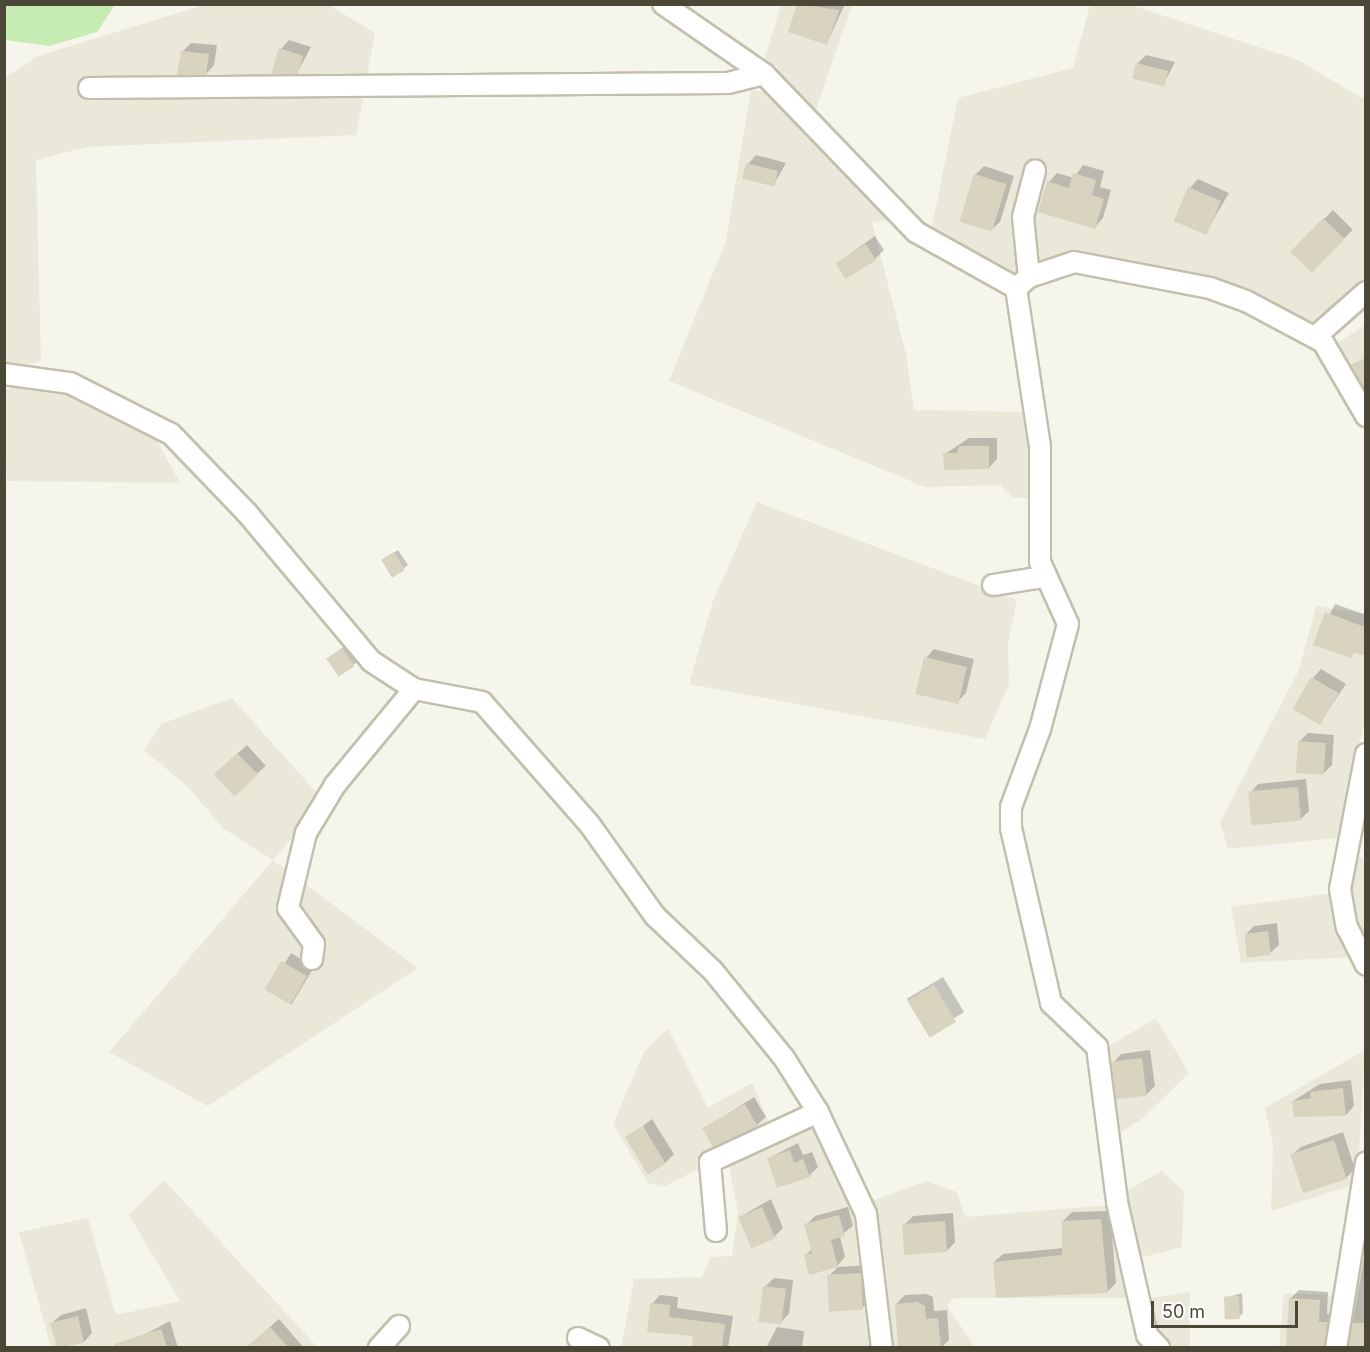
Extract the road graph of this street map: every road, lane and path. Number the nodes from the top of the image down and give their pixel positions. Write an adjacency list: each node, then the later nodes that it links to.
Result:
1 (663, 4): 2 (street)
2 (764, 74): 3 (street); 5 (street)
3 (89, 88)
4 (1035, 171): 5 (street)
5 (1023, 283): 7 (street); 10 (street)
6 (1365, 292): 7 (street)
7 (1315, 337): 9 (street)
8 (4, 374): 12 (street)
9 (1365, 416)
10 (1043, 578): 11 (street); 24 (street)
11 (993, 585)
12 (414, 689): 14 (street); 16 (street)
13 (1365, 754): 15 (street)
14 (312, 959)
15 (1365, 965)
16 (818, 1112): 18 (street); 23 (street)
17 (1365, 1162): 25 (street)
18 (716, 1231)
19 (399, 1326): 21 (street)
20 (578, 1338): 22 (street)
21 (379, 1347)
22 (599, 1347)
23 (882, 1347)
24 (1159, 1347)
25 (1336, 1347)

